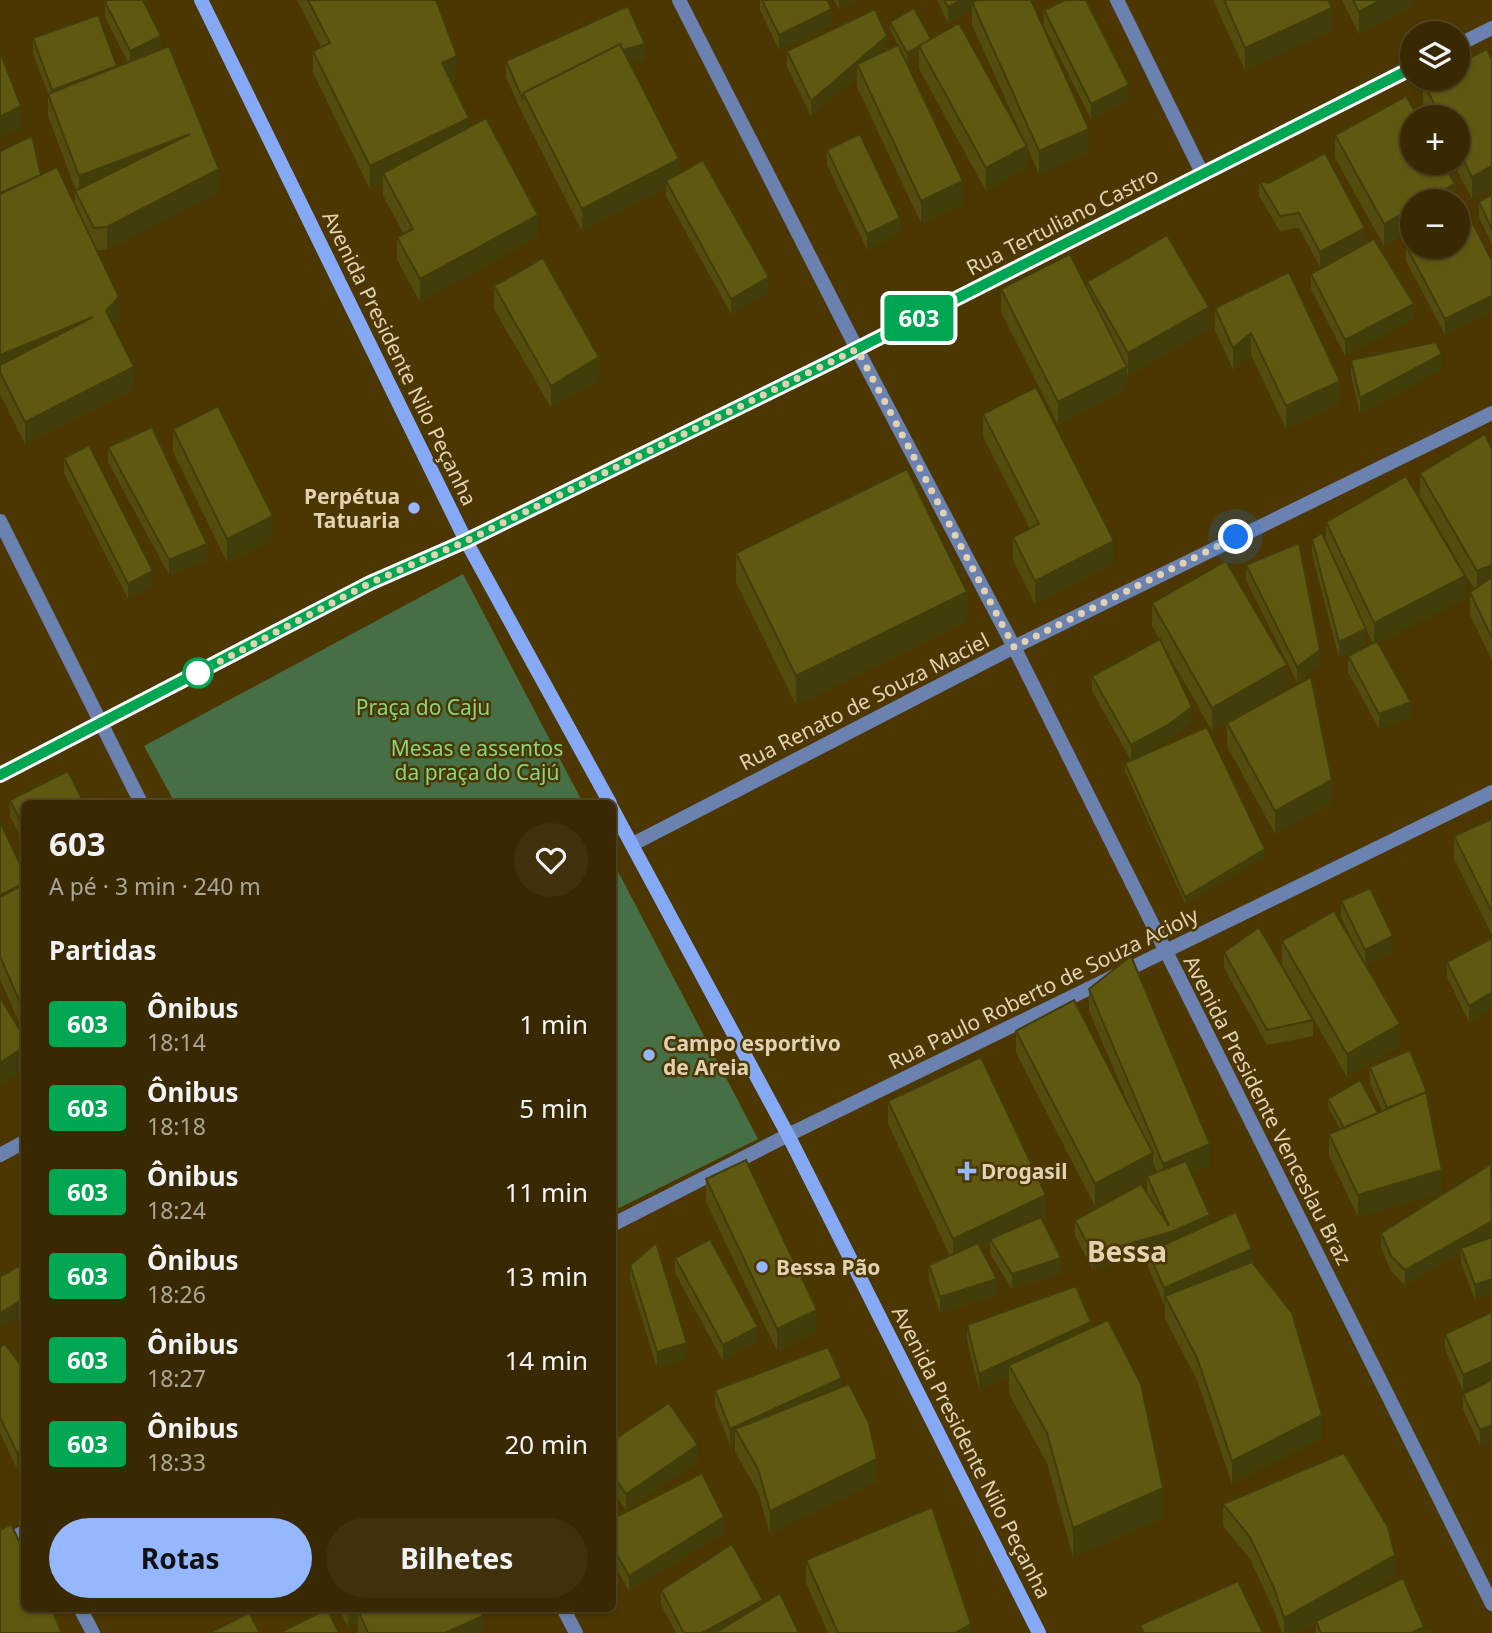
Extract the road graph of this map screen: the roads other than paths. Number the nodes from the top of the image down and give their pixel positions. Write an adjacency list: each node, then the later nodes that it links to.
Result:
1 (201, 0): 11 (main road, Avenida Presidente Nilo Peçanha)
2 (679, 0): 8 (street, Avenida Presidente Venceslau Braz)
3 (1117, 0): 7 (street)
4 (1492, 28): 5 (street)
5 (1470, 39)
6 (1400, 74): 7 (street, Rua Tertuliano Castro)
7 (1202, 173): 8 (street, Rua Tertuliano Castro)
8 (857, 349): 11 (street, Rua Tertuliano Castro); 12 (street, Avenida Presidente Venceslau Braz)
9 (1492, 413): 12 (street, Rua Renato de Souza Maciel)
10 (0, 521): 13 (street)
11 (466, 541): 13 (street, Rua Tertuliano Castro); 17 (main road, Avenida Presidente Nilo Peçanha)
12 (1014, 647): 19 (street, Rua Renato de Souza Maciel); 20 (street, Avenida Presidente Venceslau Braz)
13 (101, 723): 14 (street, Rua Tertuliano Castro); 16 (street)
14 (0, 775)
15 (1492, 792): 20 (street, Rua Paulo Roberto de Souza Acioly)
16 (140, 800)
17 (608, 800)
18 (616, 814): 19 (main road, Avenida Presidente Nilo Peçanha)
19 (633, 844): 21 (main road, Avenida Presidente Nilo Peçanha)
20 (1166, 952): 21 (street, Rua Paulo Roberto de Souza Acioly); 27 (street, Avenida Presidente Venceslau Braz)
21 (788, 1135): 24 (street, Rua Paulo Roberto de Souza Acioly); 32 (main road, Avenida Presidente Nilo Peçanha)
22 (21, 1144): 23 (street)
23 (0, 1155)
24 (616, 1223)
25 (21, 1534): 26 (street)
26 (0, 1545)
27 (1492, 1604)
28 (82, 1612): 30 (street)
29 (564, 1612): 31 (street)
30 (93, 1633)
31 (576, 1633)
32 (1039, 1633)

